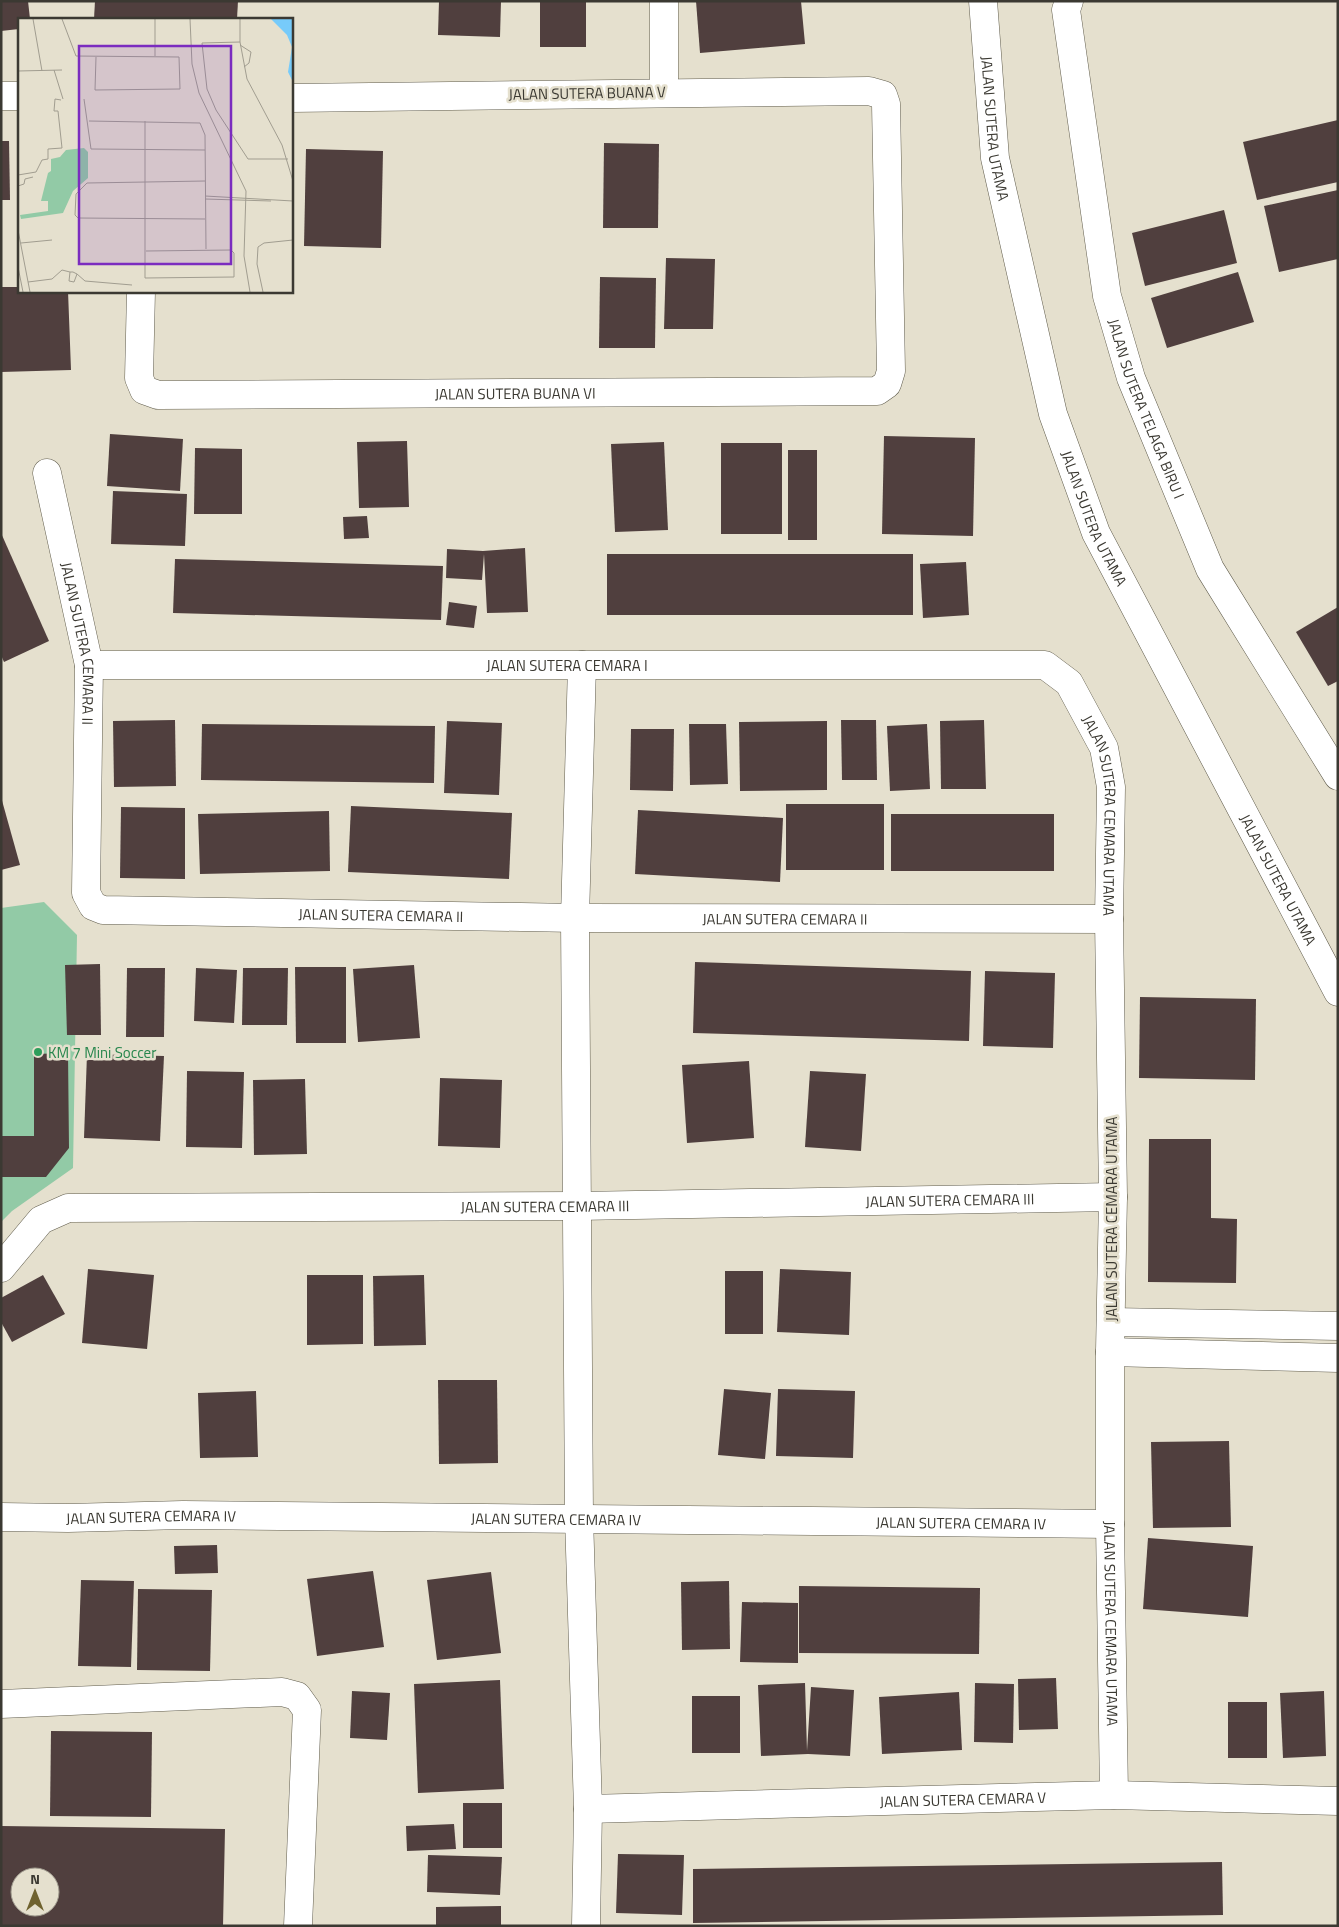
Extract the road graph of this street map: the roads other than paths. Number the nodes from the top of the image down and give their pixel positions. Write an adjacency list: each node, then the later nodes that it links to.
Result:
1 (664, 1): 4 (street)
2 (983, 1): 17 (street, JALAN SUTERA UTAMA)
3 (1069, 1): 14 (street, JALAN SUTERA TELAGA BIRU I)
4 (664, 92): 7 (street, JALAN SUTERA BUANA V); 9 (street, JALAN SUTERA BUANA V)
5 (1, 96): 6 (street)
6 (18, 96)
7 (292, 98)
8 (142, 292): 9 (street, JALAN SUTERA BUANA VI)
9 (887, 384)
10 (47, 473): 11 (street, JALAN SUTERA CEMARA II)
11 (89, 665): 12 (street, JALAN SUTERA CEMARA I); 15 (street, JALAN SUTERA CEMARA II)
12 (582, 665): 13 (street, JALAN SUTERA CEMARA I); 15 (street)
13 (1045, 665): 16 (street, JALAN SUTERA CEMARA UTAMA)
14 (1338, 776)
15 (575, 918): 16 (street, JALAN SUTERA CEMARA II); 19 (street)
16 (1109, 919): 18 (street, JALAN SUTERA CEMARA UTAMA)
17 (1338, 992)
18 (1113, 1197): 19 (street, JALAN SUTERA CEMARA III); 21 (street, JALAN SUTERA CEMARA UTAMA)
19 (578, 1206): 20 (street, JALAN SUTERA CEMARA III); 26 (street)
20 (1, 1268)
21 (1111, 1322): 22 (street); 23 (street, JALAN SUTERA CEMARA UTAMA)
22 (1338, 1326)
23 (1110, 1352): 24 (street); 27 (street, JALAN SUTERA CEMARA UTAMA)
24 (1338, 1358)
25 (1, 1517): 26 (street, JALAN SUTERA CEMARA IV)
26 (580, 1517): 27 (street, JALAN SUTERA CEMARA IV); 31 (street)
27 (1110, 1524): 29 (street, JALAN SUTERA CEMARA UTAMA)
28 (1, 1704): 32 (street)
29 (1114, 1795): 30 (street, JALAN SUTERA CEMARA V); 31 (street, JALAN SUTERA CEMARA V)
30 (1338, 1801)
31 (588, 1809): 33 (street)
32 (298, 1926)
33 (586, 1926)

